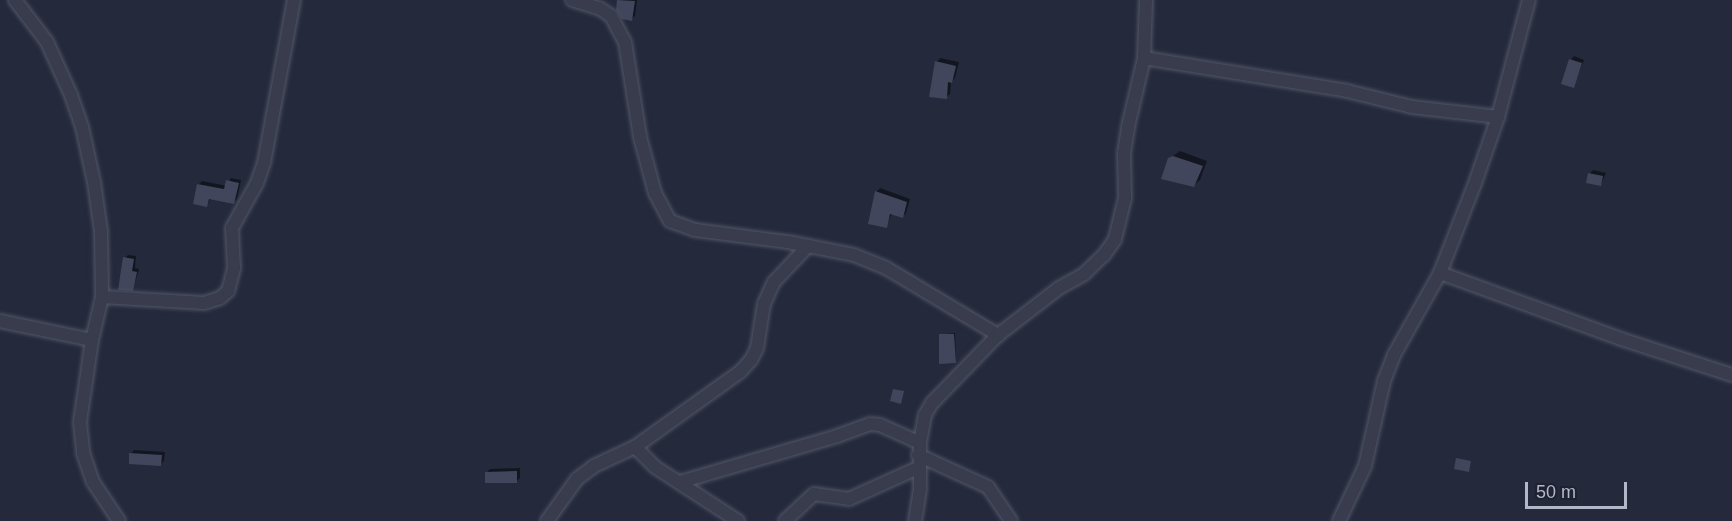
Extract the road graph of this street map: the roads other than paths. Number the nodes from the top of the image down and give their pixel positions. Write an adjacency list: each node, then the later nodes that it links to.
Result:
1 (15, 0): 10 (street)
2 (294, 0): 10 (street)
3 (572, 0): 8 (street)
4 (1146, 0): 6 (street)
5 (1528, 0): 7 (street)
6 (1144, 58): 7 (street); 12 (street)
7 (1498, 117): 9 (street)
8 (808, 246): 12 (street); 15 (street)
9 (1440, 273): 14 (street); 24 (street)
10 (102, 297): 13 (street)
11 (0, 321): 13 (street)
12 (998, 335): 16 (street)
13 (92, 340): 18 (street)
14 (1732, 375)
15 (635, 447): 17 (street); 19 (street)
16 (919, 455): 17 (street); 21 (street); 22 (street); 23 (street)
17 (680, 482): 20 (street)
18 (119, 521)
19 (547, 521)
20 (738, 521)
21 (785, 521)
22 (915, 521)
23 (1011, 521)
24 (1339, 521)

